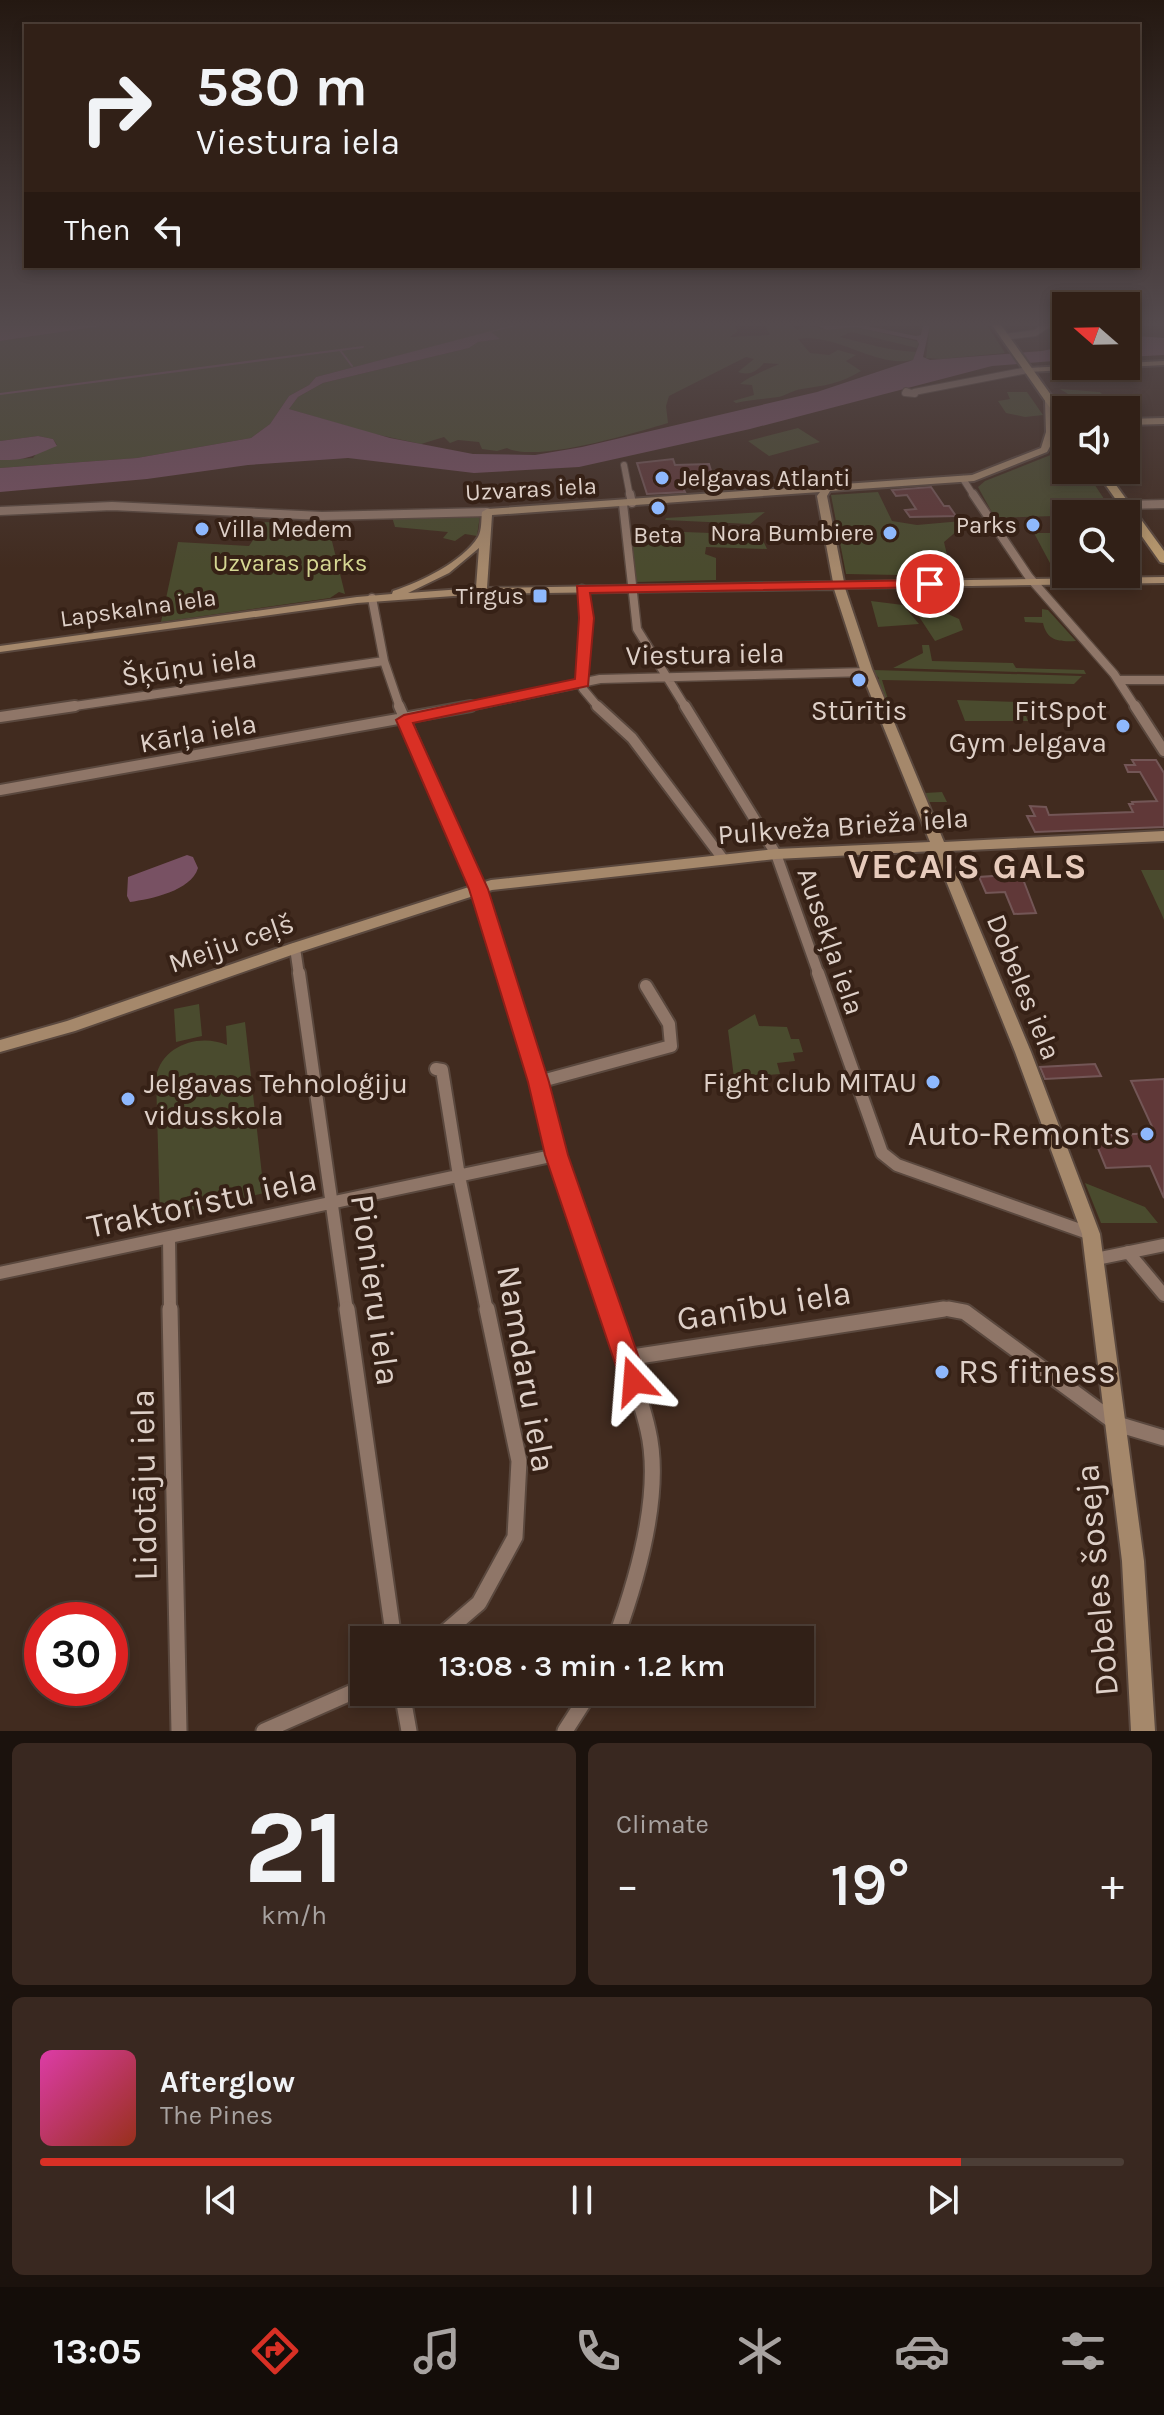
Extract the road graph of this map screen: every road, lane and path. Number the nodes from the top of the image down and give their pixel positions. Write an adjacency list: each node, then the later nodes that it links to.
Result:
1 (1050, 406): 5 (street)
2 (1164, 421): 3 (street)
3 (1140, 422)
4 (1052, 436): 5 (street, Uzvaras iela)
5 (1050, 439): 7 (street, Uzvaras iela)
6 (624, 465): 9 (street, Ausekļa iela)
7 (963, 479): 8 (street, Uzvaras iela); 20 (street)
8 (826, 489): 9 (street, Uzvaras iela); 21 (street, Dobeles iela)
9 (628, 504): 13 (street, Uzvaras iela); 22 (street, Ausekļa iela)
10 (1164, 504): 11 (street)
11 (1140, 505)
12 (0, 511): 13 (street, Uzvaras iela)
13 (487, 512): 15 (street)
14 (1140, 526): 18 (main road)
15 (485, 535): 16 (street, Lapskalna iela); 17 (street)
16 (465, 556): 17 (street); 25 (street, Lapskalna iela)
17 (484, 558): 24 (street)
18 (1164, 559)
19 (1164, 580): 20 (street, Lapskalna iela)
20 (1033, 582): 21 (street, Lapskalna iela); 30 (street)
21 (839, 585): 22 (street, Lapskalna iela); 28 (street, Dobeles iela)
22 (631, 588): 23 (street, Lapskalna iela); 29 (street, Ausekļa iela)
23 (582, 589): 24 (street, Lapskalna iela); 32 (street)
24 (481, 591): 25 (street, Lapskalna iela)
25 (375, 598): 26 (street, Lapskalna iela); 27 (street)
26 (0, 649)
27 (384, 661): 33 (street, Šķūņu iela); 34 (street)
28 (867, 672): 29 (street, Viestura iela); 38 (street, Dobeles iela)
29 (664, 676): 32 (street, Viestura iela); 39 (street, Ausekļa iela)
30 (1118, 680): 31 (street); 35 (street)
31 (1164, 680)
32 (582, 682): 34 (street, Viestura iela); 40 (street)
33 (0, 717)
34 (404, 720): 36 (street, Kārļa iela); 41 (street)
35 (1164, 751)
36 (0, 790)
37 (1164, 836): 38 (street, Pulkveža Brieža iela)
38 (937, 845): 39 (street, Pulkveža Brieža iela); 50 (street, Dobeles iela)
39 (776, 854): 40 (street, Pulkveža Brieža iela); 50 (street, Ausekļa iela)
40 (723, 859): 41 (street, Pulkveža Brieža iela)
41 (479, 889): 42 (street, Meiju ceļš); 46 (street)
42 (295, 948): 44 (street, Meiju ceļš); 49 (street, Pionieru iela)
43 (646, 986): 46 (street)
44 (0, 1046)
45 (436, 1069): 48 (street, Namdaru iela)
46 (538, 1082): 47 (street)
47 (556, 1155): 48 (street, Traktoristu iela); 57 (street)
48 (459, 1176): 49 (street, Traktoristu iela); 61 (street, Namdaru iela)
49 (332, 1205): 51 (street, Traktoristu iela); 60 (street, Pionieru iela)
50 (1091, 1234): 54 (street, Dobeles iela)
51 (169, 1238): 55 (street, Traktoristu iela); 66 (street, Lidotāju iela)
52 (1164, 1245): 53 (street)
53 (1128, 1252): 54 (street); 56 (street)
54 (1096, 1259): 58 (street, Dobeles iela)
55 (0, 1273)
56 (1164, 1295)
57 (626, 1358): 58 (street, Ganību iela); 62 (street)
58 (1117, 1424): 59 (street, Ganību iela); 70 (street, Dobeles šoseja)
59 (1164, 1438)
60 (392, 1626)
61 (452, 1626)
62 (619, 1626)
63 (350, 1693): 67 (street)
64 (405, 1706): 68 (street)
65 (581, 1706): 69 (street)
66 (179, 1731)
67 (264, 1731)
68 (409, 1731)
69 (565, 1731)
70 (1143, 1731)

